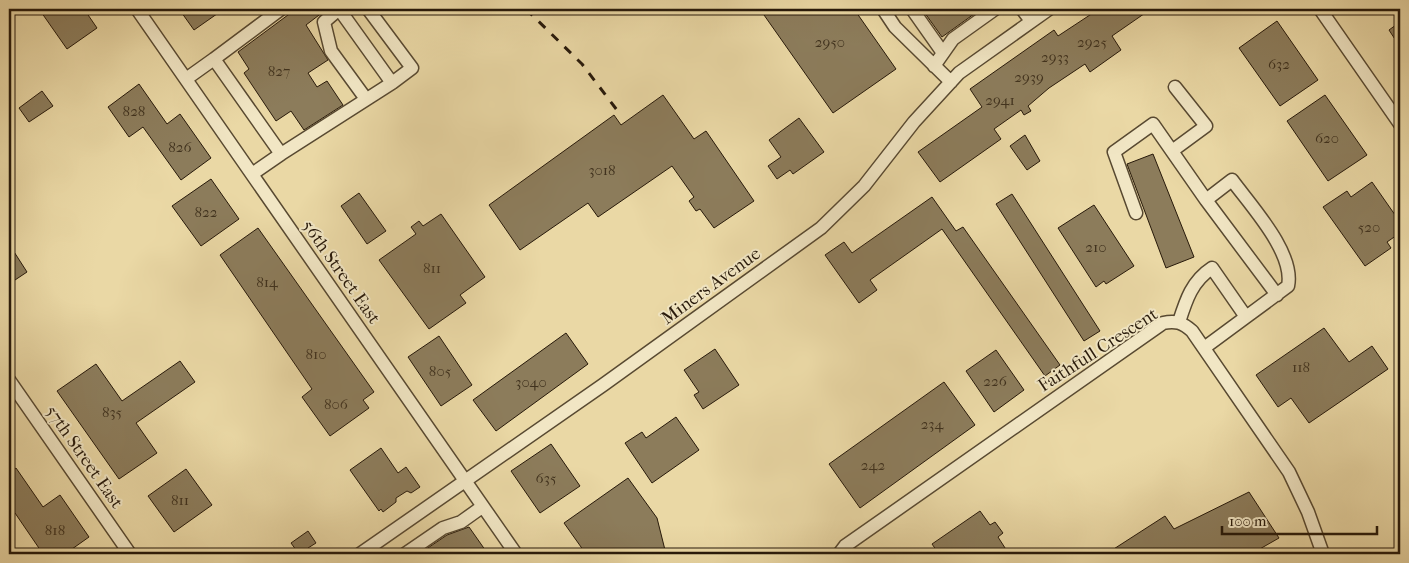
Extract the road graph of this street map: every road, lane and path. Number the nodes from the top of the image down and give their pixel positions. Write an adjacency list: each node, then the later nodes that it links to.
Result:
1 (137, 9): 14 (street, 56th Street East)
2 (281, 9): 12 (street)
3 (368, 9): 15 (street)
4 (883, 9): 13 (street)
5 (912, 9): 11 (street)
6 (995, 9): 11 (street)
7 (1022, 9): 10 (street)
8 (1049, 9): 10 (street, Miners Avenue)
9 (1320, 9): 19 (street)
10 (1031, 21): 16 (street, Miners Avenue)
11 (943, 53): 13 (street)
12 (214, 58): 14 (street); 21 (street)
13 (934, 66): 16 (street)
14 (186, 79): 22 (street, 56th Street East)
15 (392, 82): 18 (street); 18 (street)
16 (951, 82): 30 (street, Miners Avenue)
17 (1175, 87): 20 (street)
18 (366, 99): 21 (street)
19 (1400, 124)
20 (1172, 151): 23 (street); 24 (street)
21 (281, 154): 22 (street)
22 (252, 174): 30 (street, 56th Street East)
23 (1206, 200): 25 (street); 25 (street)
24 (1136, 213)
25 (1277, 295): 26 (street)
26 (1246, 317): 27 (street); 28 (street)
27 (1179, 322): 28 (street, Faithfull Crescent); 36 (street, Faithfull Crescent)
28 (1204, 348): 37 (street, Faithfull Crescent)
29 (9, 380): 32 (street, 57th Street East)
30 (464, 481): 31 (street, 56th Street East); 33 (street, Miners Avenue)
31 (482, 507): 34 (street); 35 (street, 56th Street East)
32 (130, 554)
33 (360, 554)
34 (405, 554)
35 (516, 554)
36 (838, 554)
37 (1323, 554)

